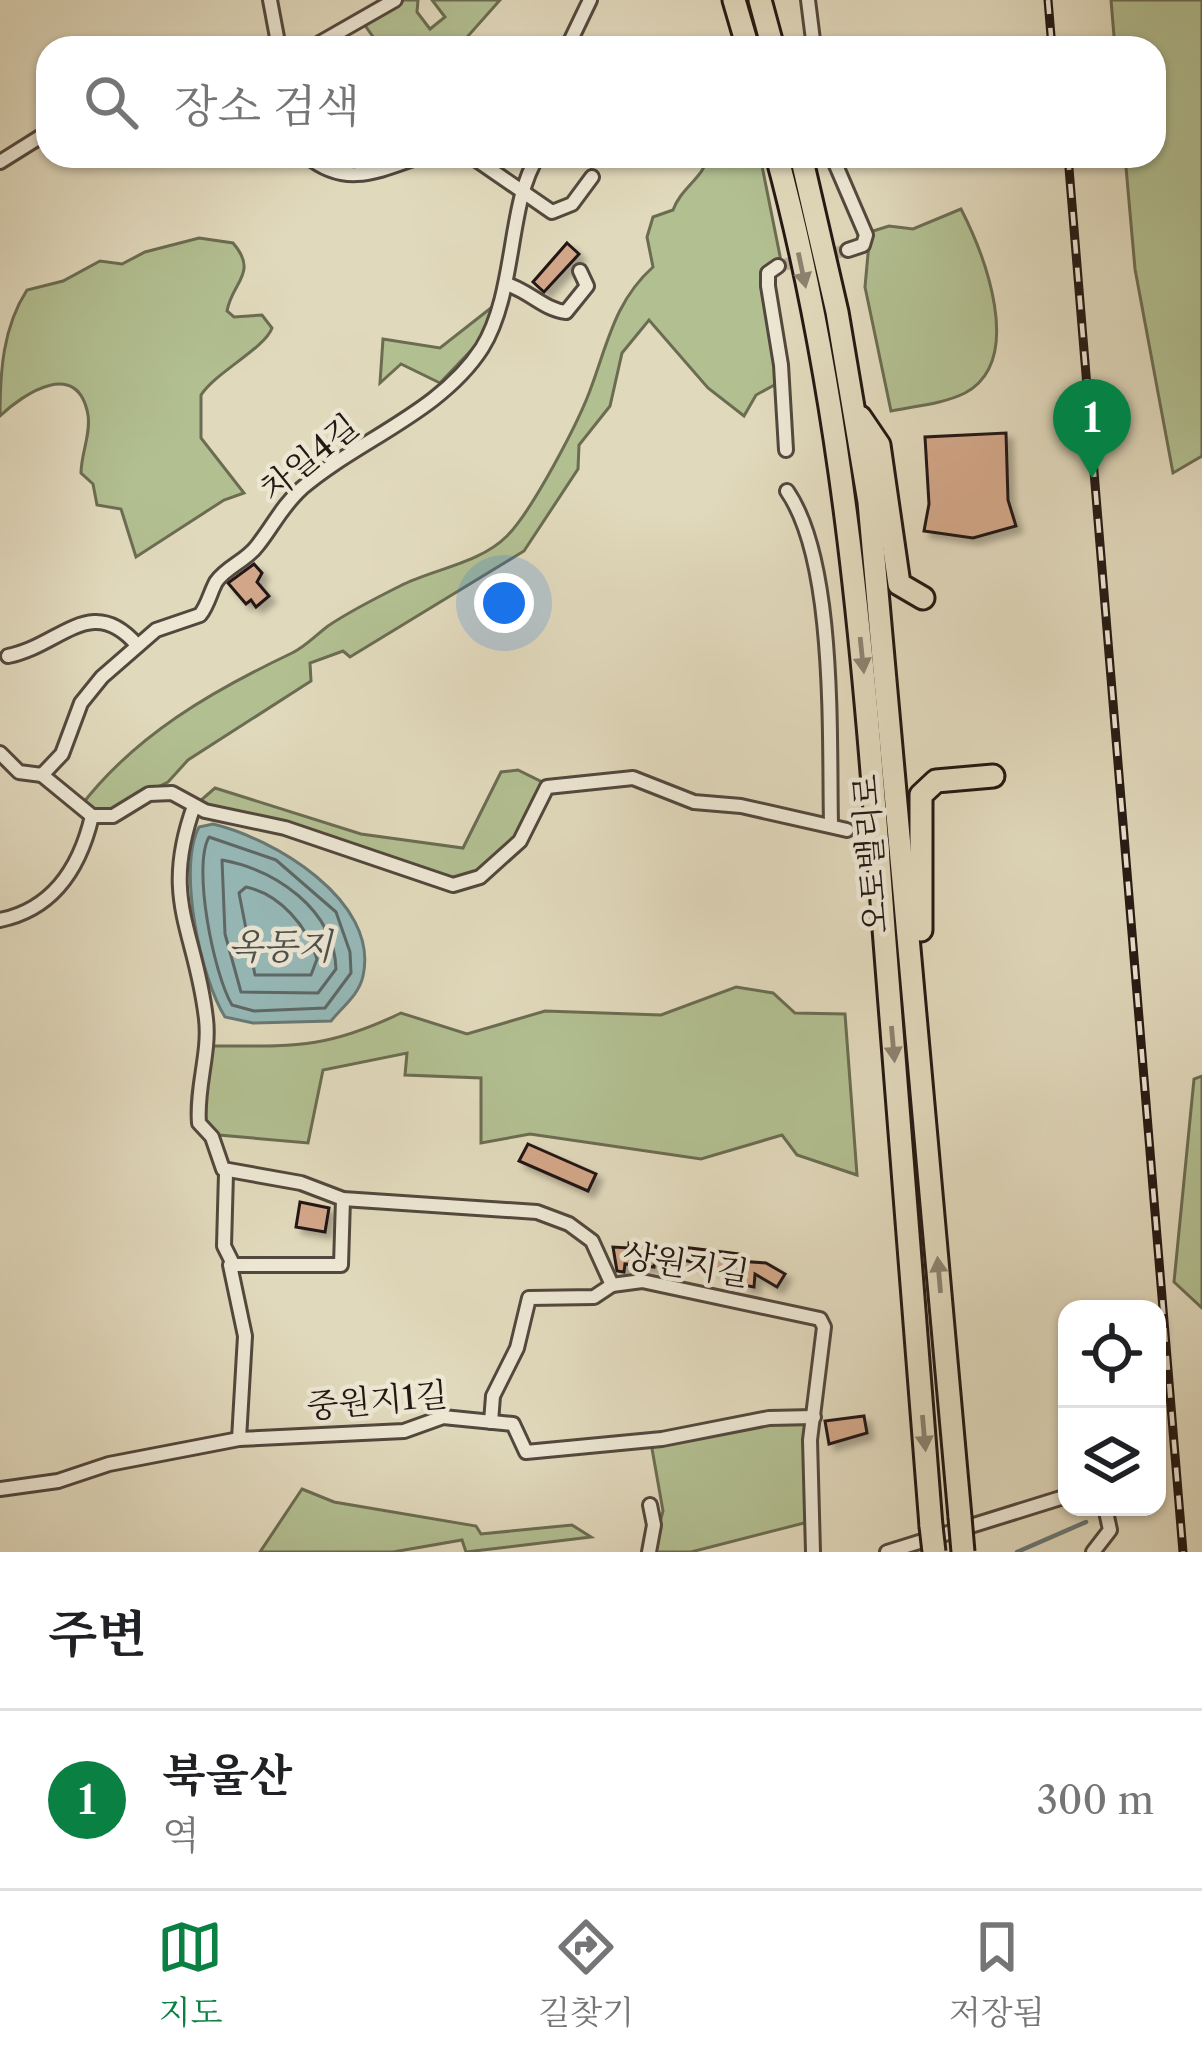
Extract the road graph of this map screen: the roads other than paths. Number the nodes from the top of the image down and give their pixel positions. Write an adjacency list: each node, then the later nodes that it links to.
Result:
1 (270, 0): 7 (street)
2 (395, 0): 8 (street)
3 (590, 0): 9 (street)
4 (734, 0): 10 (highway)
5 (760, 0): 11 (highway)
6 (808, 0): 12 (street)
7 (277, 36)
8 (332, 36)
9 (573, 36)
10 (744, 36)
11 (770, 36)
12 (812, 36)
13 (36, 140): 14 (street)
14 (0, 162)
15 (326, 168): 16 (street)
16 (376, 168)
17 (487, 168): 23 (street)
18 (533, 168): 23 (street, 차일4길)
19 (780, 168): 57 (highway, 오토밸리로, one-way to 57, bridge)
20 (804, 168): 28 (highway, 오토밸리로)
21 (837, 168): 24 (street)
22 (592, 177): 23 (street)
23 (523, 194): 27 (street, 차일4길)
24 (848, 250)
25 (778, 266): 29 (street)
26 (580, 271): 27 (street)
27 (506, 284): 32 (street, 차일4길)
28 (853, 404): 31 (highway); 42 (highway, 오토밸리로)
29 (786, 450)
30 (787, 491): 39 (street)
31 (923, 598)
32 (137, 645): 33 (street); 35 (street, 차일4길)
33 (8, 656)
34 (0, 753): 35 (street)
35 (42, 775): 38 (street)
36 (993, 776): 42 (highway)
37 (194, 806): 38 (street); 39 (street); 43 (street)
38 (92, 816): 41 (street)
39 (831, 824): 40 (street)
40 (848, 830)
41 (0, 920)
42 (920, 1063): 58 (highway, 오토밸리로, one-way to 42, bridge)
43 (226, 1173): 44 (street, 상원지길); 45 (street)
44 (343, 1199): 45 (street); 46 (street, 상원지길)
45 (232, 1262): 49 (street)
46 (612, 1285): 47 (street, 상원지길); 48 (street)
47 (814, 1417): 48 (street, 중원지1길); 55 (street, 상원지길)
48 (490, 1422): 49 (street, 중원지1길)
49 (239, 1438): 50 (street, 중원지1길)
50 (0, 1489)
51 (1058, 1499): 56 (street)
52 (650, 1505): 54 (street)
53 (1108, 1516): 59 (street)
54 (649, 1552)
55 (813, 1552)
56 (887, 1552)
57 (934, 1552)
58 (963, 1552)
59 (1093, 1552)

